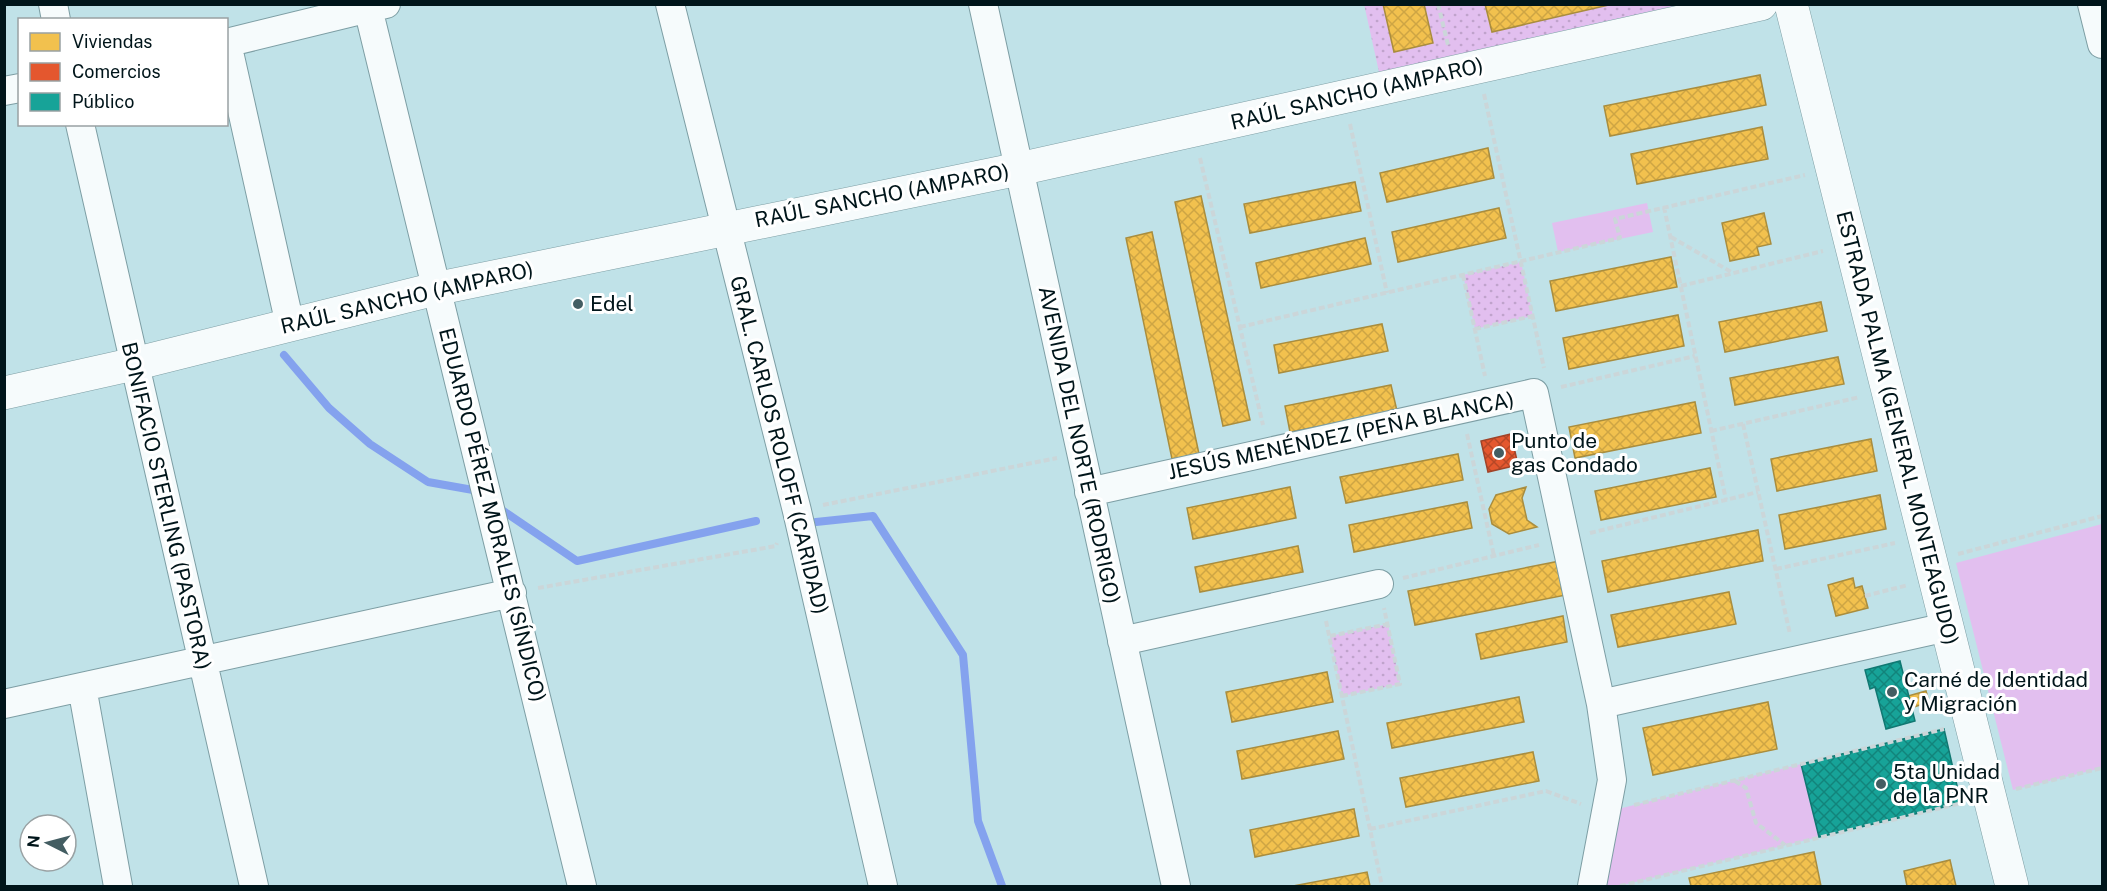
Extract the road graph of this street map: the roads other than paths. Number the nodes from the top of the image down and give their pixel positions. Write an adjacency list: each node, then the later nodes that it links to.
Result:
1 (670, 4): 12 (street, GRAL. CARLOS ROLOFF (CARIDAD))
2 (983, 4): 11 (street, AVENIDA DEL NORTE (RODRIGO))
3 (1761, 4): 11 (street, RAÚL SANCHO (AMPARO))
4 (1791, 4): 20 (street, ESTRADA PALMA (GENERAL MONTEAGUDO))
5 (2092, 4): 8 (street)
6 (374, 6): 7 (street); 13 (street, EDUARDO PÉREZ MORALES (SÍNDICO))
7 (228, 43)
8 (2103, 44)
9 (228, 47): 14 (street)
10 (80, 126): 15 (street, BONIFACIO STERLING (PASTORA))
11 (1019, 169): 12 (street, RAÚL SANCHO (AMPARO)); 17 (street, AVENIDA DEL NORTE (RODRIGO))
12 (725, 228): 13 (street, RAÚL SANCHO (AMPARO)); 29 (street, GRAL. CARLOS ROLOFF (CARIDAD))
13 (435, 289): 14 (street, RAÚL SANCHO (AMPARO)); 19 (street, EDUARDO PÉREZ MORALES (SÍNDICO))
14 (290, 325): 15 (street, RAÚL SANCHO (AMPARO))
15 (134, 364): 16 (street, RAÚL SANCHO (AMPARO)); 22 (street, BONIFACIO STERLING (PASTORA))
16 (4, 393)
17 (1089, 492): 21 (street, AVENIDA DEL NORTE (RODRIGO)); 25 (street, JESÚS MENÉNDEZ (PEÑA BLANCA))
18 (1379, 584): 21 (street)
19 (512, 593): 22 (street); 28 (street, EDUARDO PÉREZ MORALES (SÍNDICO))
20 (1947, 627): 25 (street); 32 (street, ESTRADA PALMA (GENERAL MONTEAGUDO))
21 (1122, 642): 30 (street, AVENIDA DEL NORTE (RODRIGO))
22 (201, 661): 23 (street); 27 (street, BONIFACIO STERLING (PASTORA))
23 (82, 687): 24 (street); 26 (street)
24 (4, 704)
25 (1601, 704): 31 (street, JESÚS MENÉNDEZ (PEÑA BLANCA))
26 (118, 886)
27 (254, 886)
28 (582, 886)
29 (883, 886)
30 (1176, 886)
31 (1592, 886)
32 (2012, 886)

